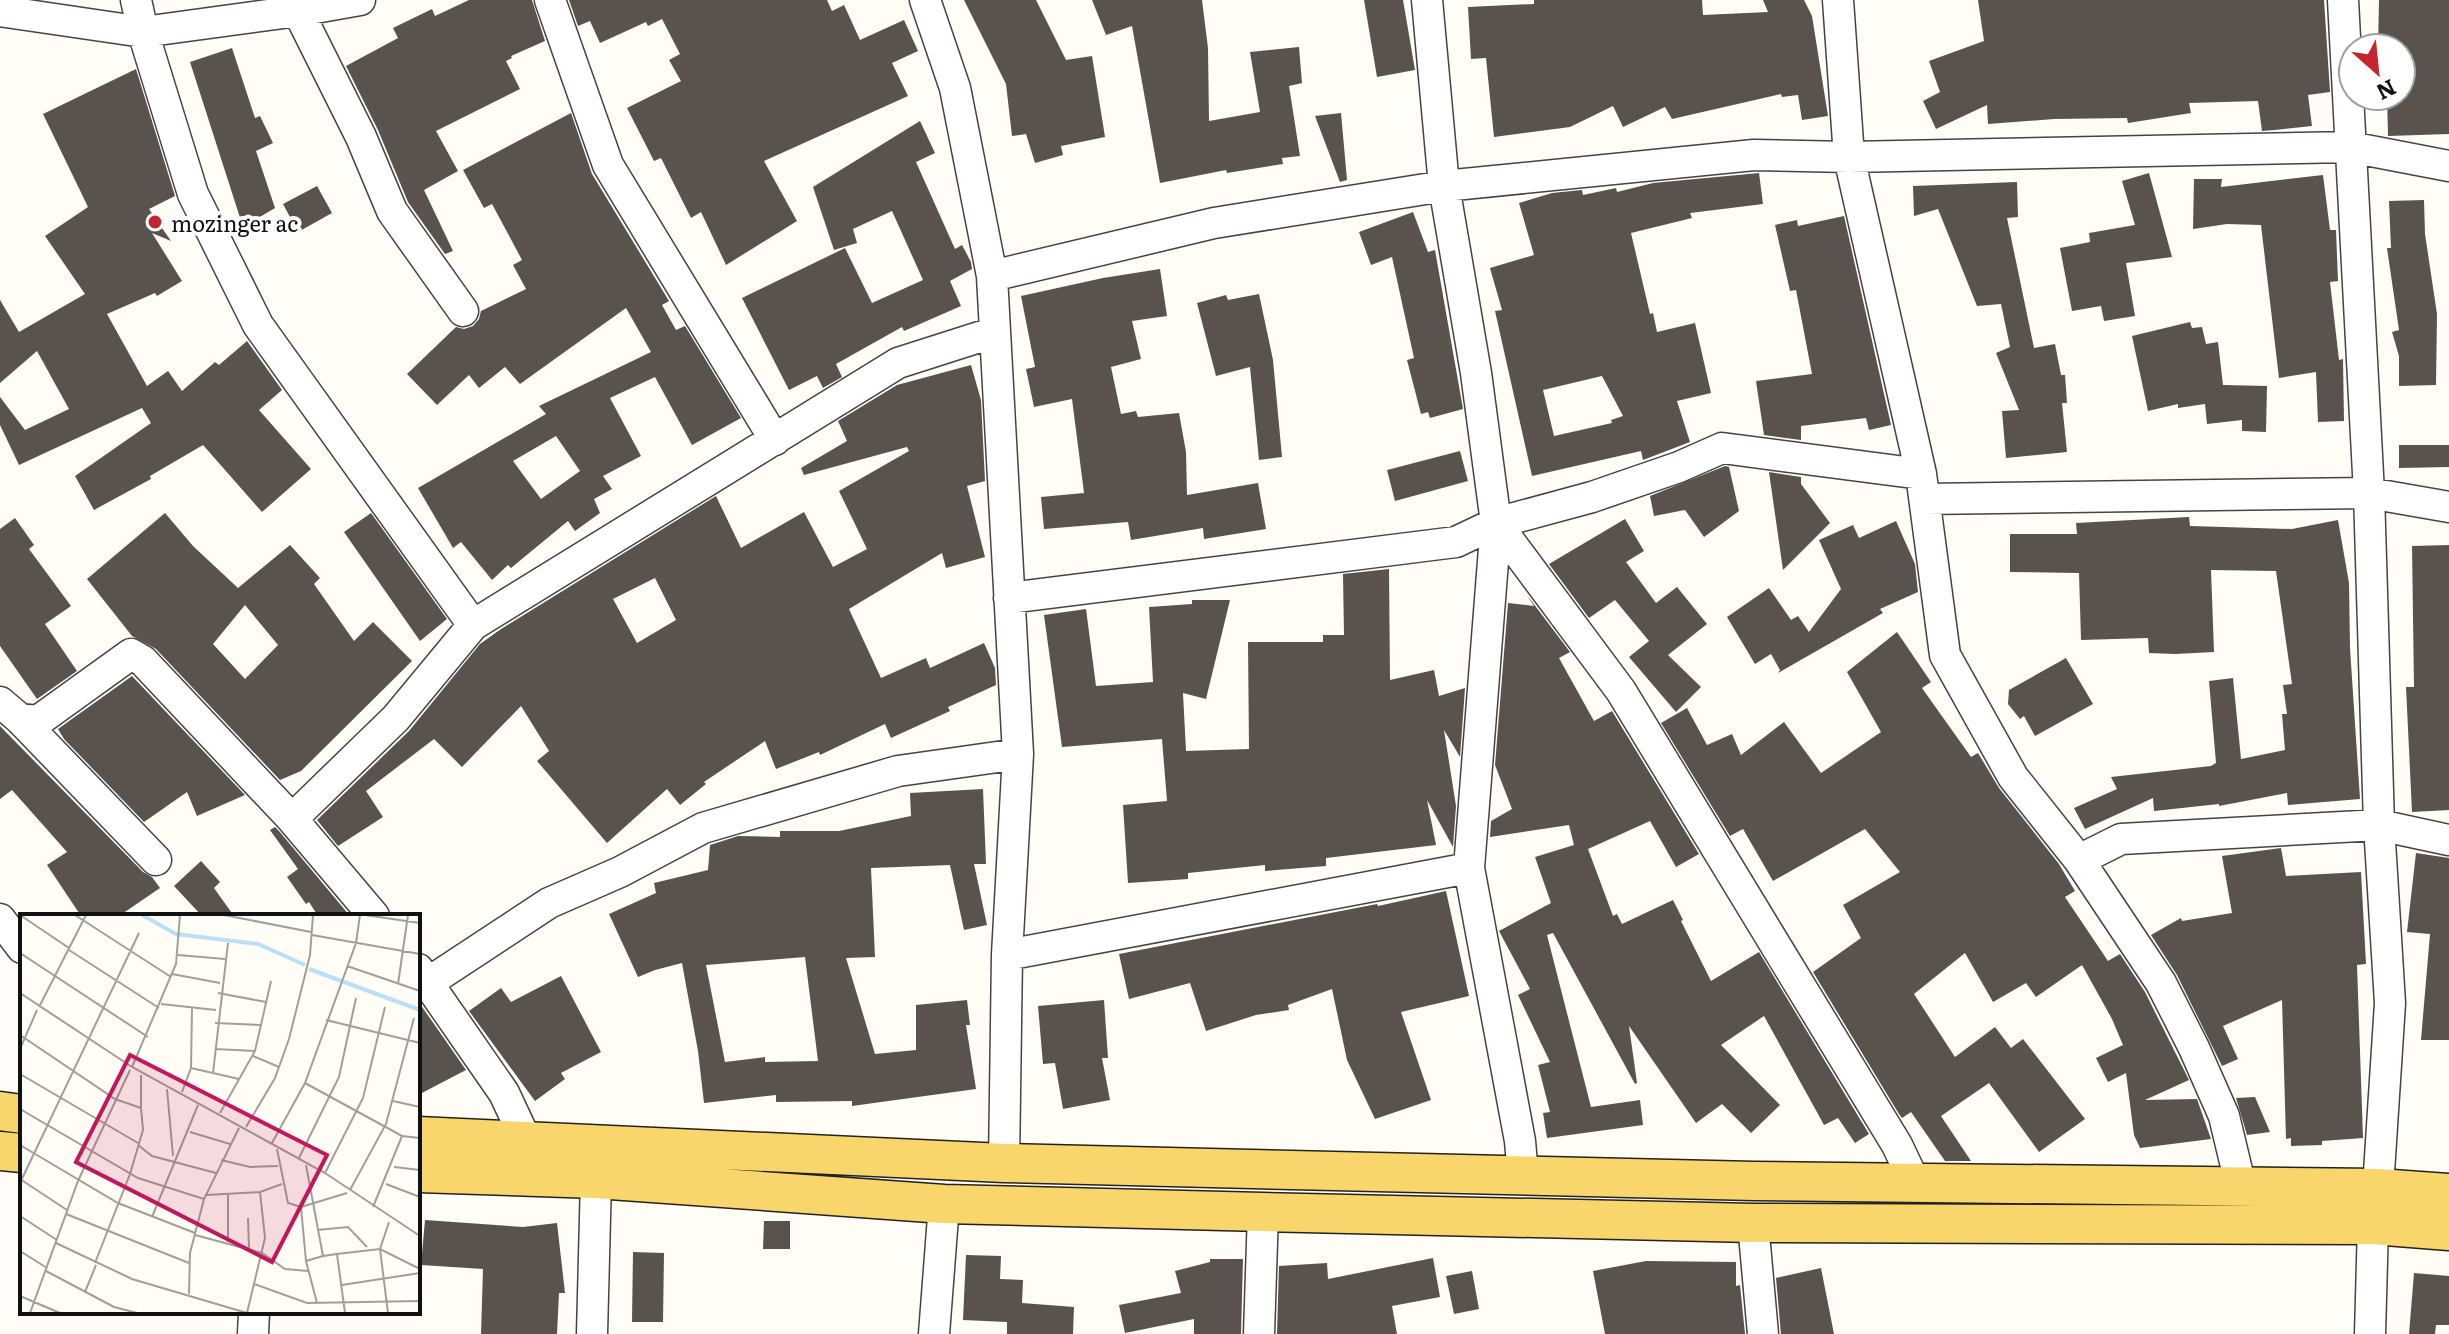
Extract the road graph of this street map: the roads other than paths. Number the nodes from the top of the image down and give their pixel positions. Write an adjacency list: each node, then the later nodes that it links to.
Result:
1 (136, 0): 10 (street)
2 (360, 0): 8 (street)
3 (550, 0): 18 (street)
4 (925, 0): 15 (street)
5 (1427, 0): 14 (street)
6 (1838, 0): 12 (street)
7 (2343, 0): 11 (street)
8 (281, 9): 10 (street); 16 (street)
9 (0, 11): 10 (street)
10 (143, 32): 24 (street)
11 (2350, 147): 12 (street); 13 (street); 20 (street)
12 (1849, 157): 14 (street); 19 (street)
13 (2449, 166)
14 (1444, 186): 15 (street); 22 (street)
15 (992, 276): 17 (street)
16 (463, 311)
17 (995, 332): 18 (street); 23 (street)
18 (775, 440): 24 (street)
19 (1923, 486): 20 (street); 22 (street); 31 (street)
20 (2369, 493): 21 (street); 28 (street)
21 (2449, 507)
22 (1496, 523): 23 (street); 32 (street); 48 (street)
23 (1009, 598): 26 (street)
24 (473, 625): 27 (street)
25 (10, 710): 27 (street); 30 (street)
26 (1018, 754): 36 (street); 37 (street)
27 (292, 819): 33 (street)
28 (2379, 825): 29 (street); 31 (street); 51 (street)
29 (2449, 840)
30 (156, 860)
31 (2079, 860): 50 (street)
32 (1469, 868): 36 (street); 46 (street)
33 (372, 914)
34 (0, 919): 35 (street)
35 (20, 945)
36 (1007, 955): 44 (street)
37 (424, 976): 41 (street)
38 (0, 1111): 39 (main road)
39 (20, 1114)
40 (420, 1136): 41 (main road)
41 (526, 1140): 44 (main road)
42 (0, 1151): 43 (main road)
43 (20, 1153)
44 (1004, 1163): 46 (main road)
45 (420, 1173): 47 (main road)
46 (1523, 1176): 48 (main road)
47 (596, 1179): 53 (main road); 61 (street)
48 (1915, 1183): 49 (main road)
49 (2048, 1185): 50 (main road); 56 (main road)
50 (2241, 1187): 51 (main road)
51 (2378, 1188): 52 (main road)
52 (2449, 1193)
53 (944, 1204): 54 (main road); 62 (street)
54 (1263, 1212): 55 (main road); 63 (street)
55 (1753, 1223): 56 (main road); 64 (street)
56 (2048, 1224): 57 (main road)
57 (2373, 1225): 58 (main road); 65 (street)
58 (2449, 1231)
59 (254, 1314): 60 (street)
60 (253, 1334)
61 (592, 1334)
62 (934, 1334)
63 (1259, 1334)
64 (1763, 1334)
65 (2370, 1334)

